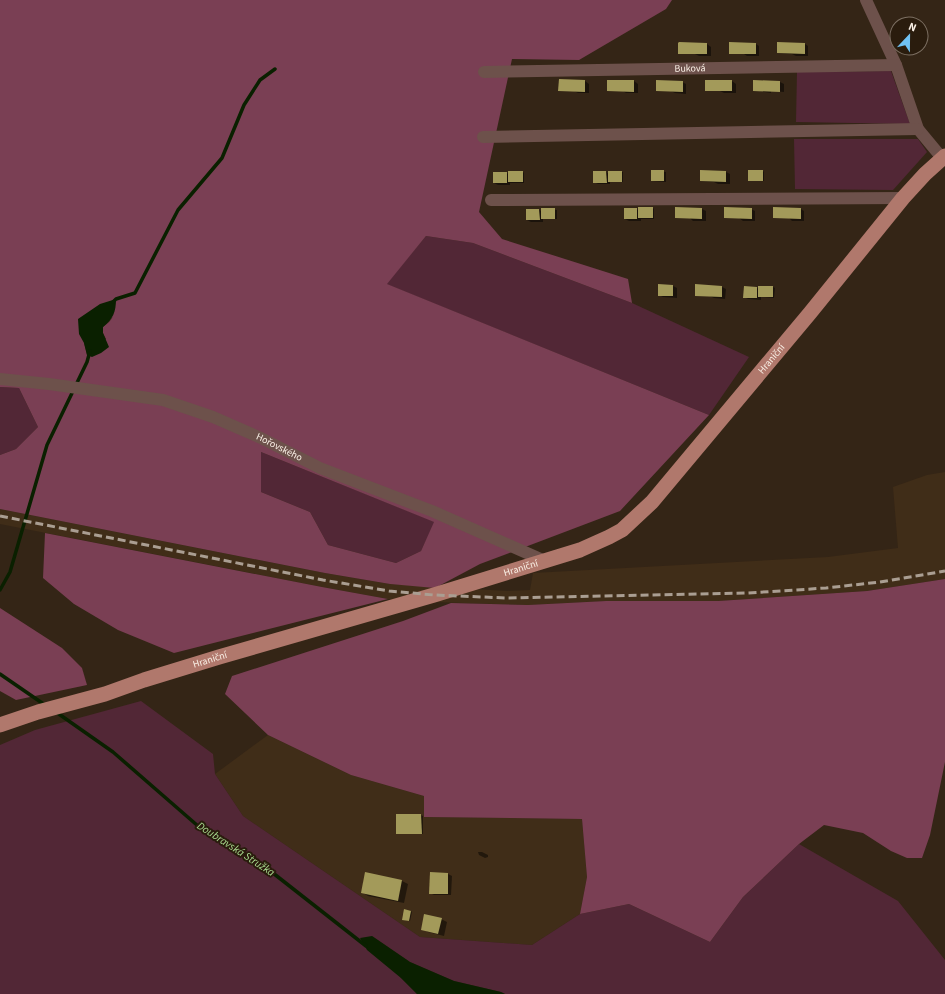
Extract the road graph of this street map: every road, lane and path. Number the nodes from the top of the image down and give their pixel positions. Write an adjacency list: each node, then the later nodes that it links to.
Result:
1 (866, 0): 2 (street)
2 (896, 65): 3 (street, Buková); 4 (street)
3 (484, 72)
4 (918, 129): 5 (street); 6 (street)
5 (484, 137)
6 (944, 157): 7 (main road, Hraniční)
7 (903, 198): 8 (street); 10 (main road, Hraniční)
8 (492, 200)
9 (0, 379): 10 (street, Hořovského)
10 (545, 561): 11 (main road, Hraniční)
11 (0, 726)

